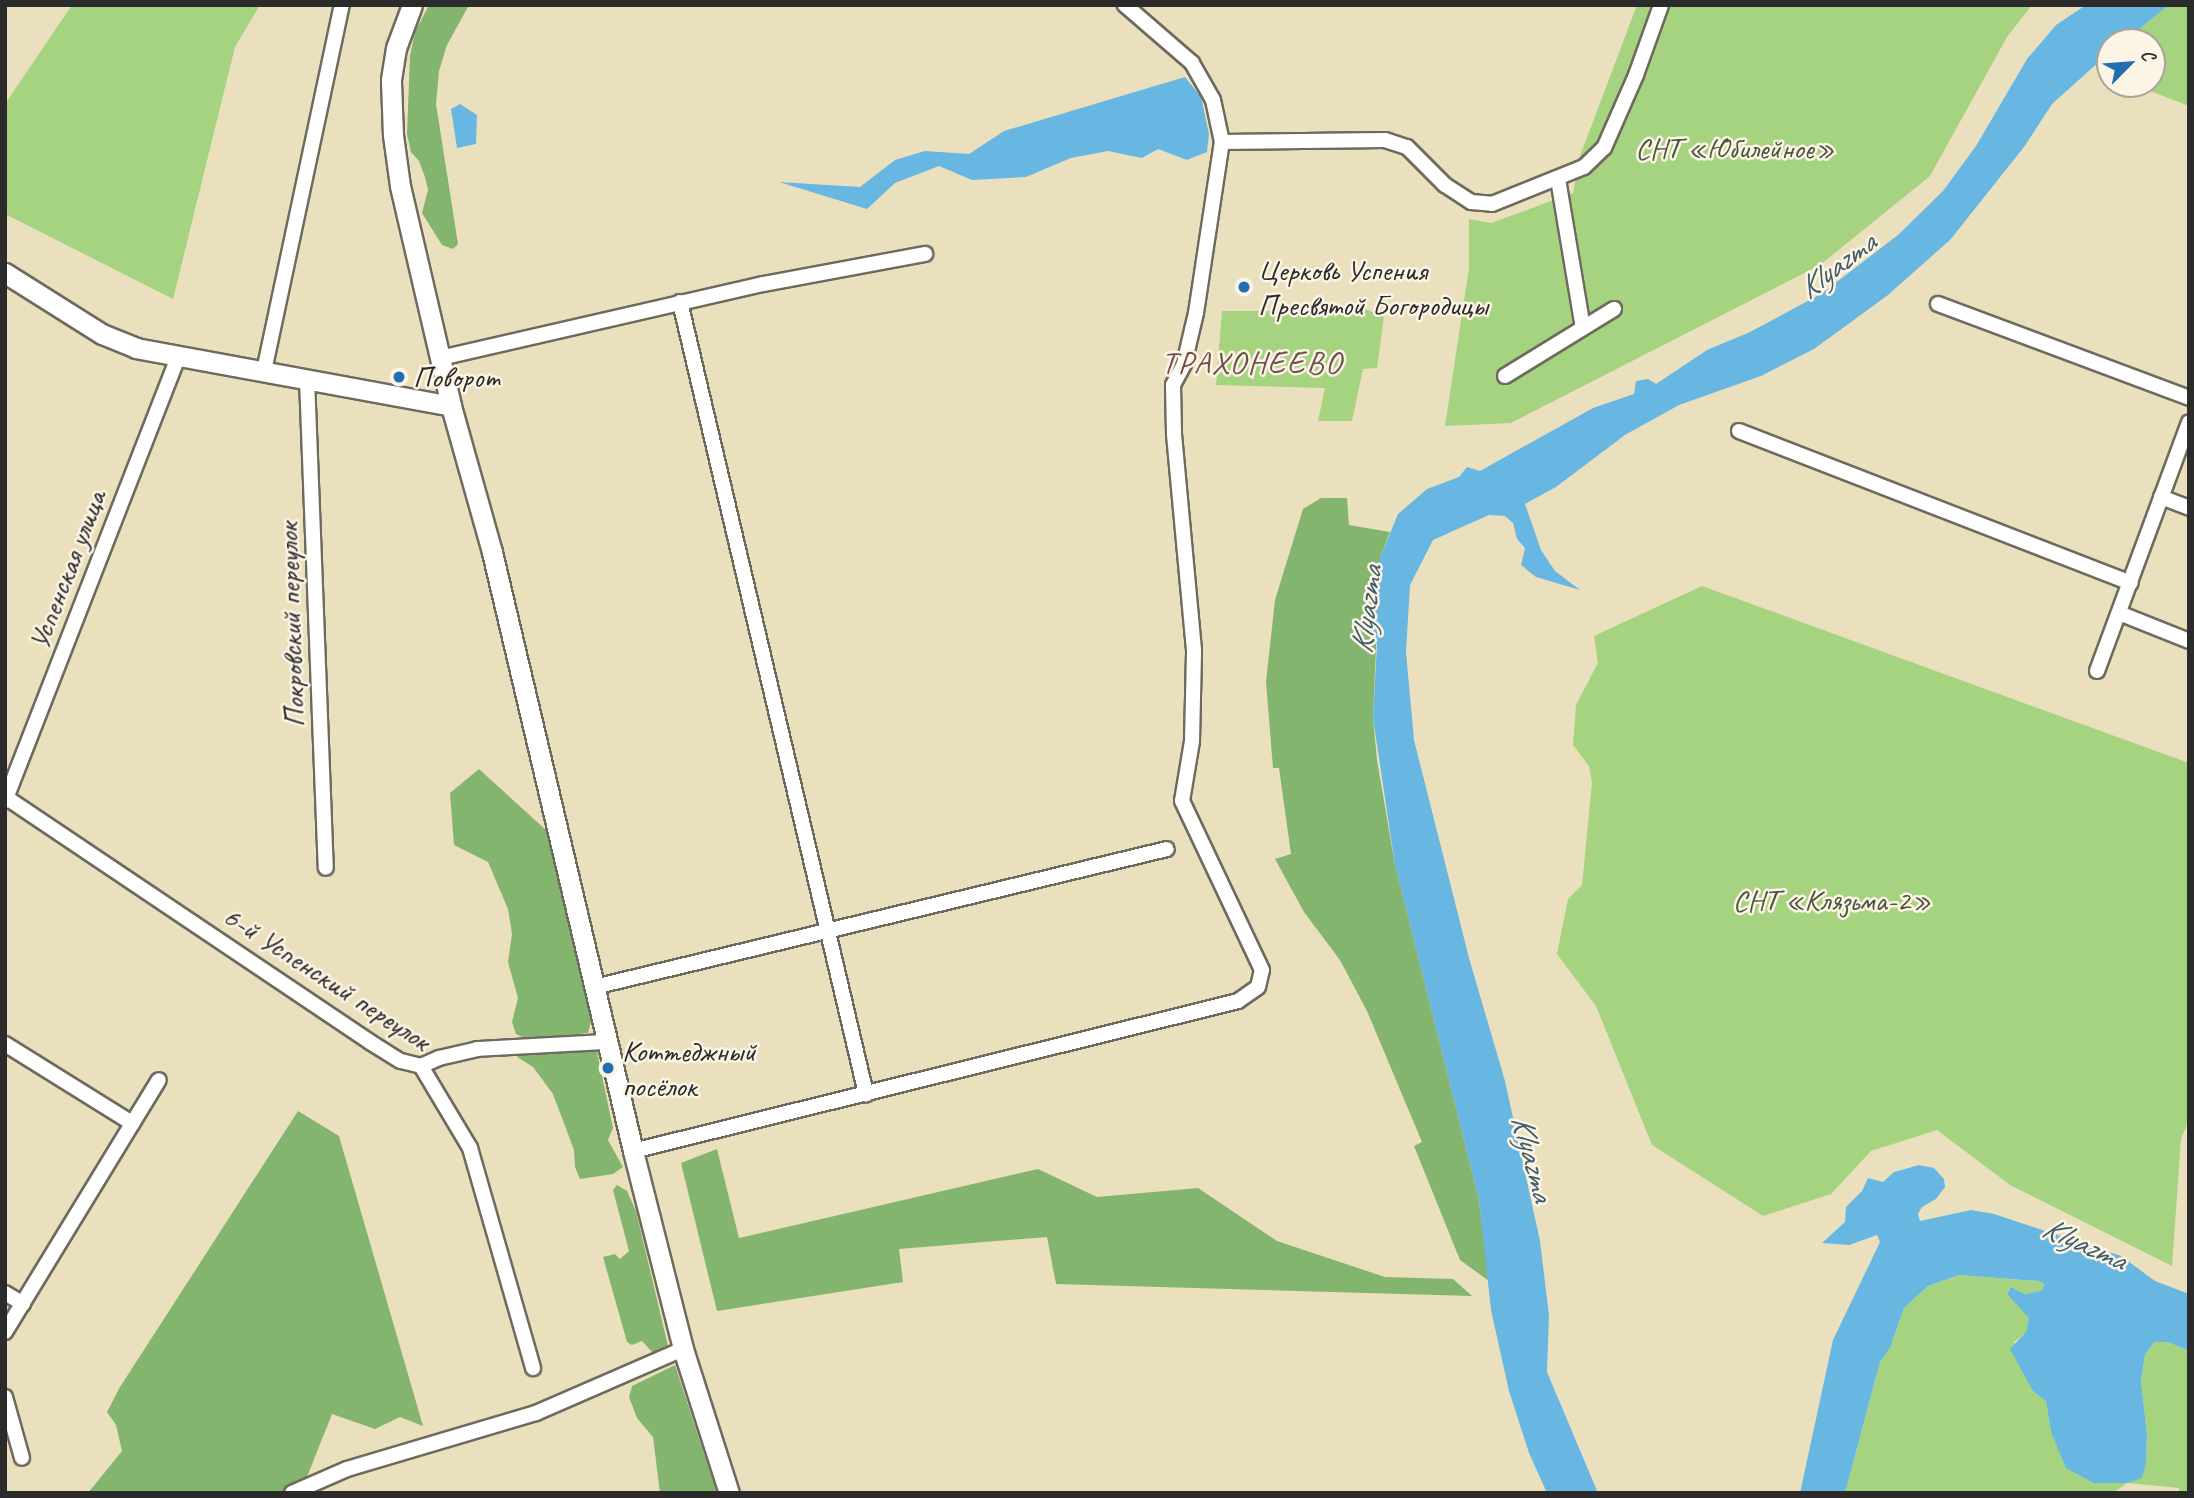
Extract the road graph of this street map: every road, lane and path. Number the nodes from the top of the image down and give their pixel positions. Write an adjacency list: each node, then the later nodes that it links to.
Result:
1 (342, 5): 15 (street)
2 (412, 5): 14 (main road)
3 (1125, 5): 5 (street)
4 (1661, 5): 6 (street)
5 (1222, 142): 6 (street); 37 (street)
6 (1558, 179): 12 (street)
7 (925, 254): 9 (street)
8 (5, 272): 13 (main road)
9 (680, 302): 14 (street); 31 (street)
10 (1938, 304): 18 (street)
11 (1614, 309): 12 (street)
12 (1583, 328): 16 (street)
13 (177, 358): 15 (main road); 28 (street, Успенская улица)
14 (440, 358): 19 (main road)
15 (264, 371): 17 (main road)
16 (1506, 376)
17 (307, 379): 19 (main road); 30 (street, Покровский переулок)
18 (2189, 398)
19 (451, 406): 32 (main road)
20 (2189, 422): 22 (street)
21 (1738, 431): 24 (street)
22 (2161, 497): 23 (street); 24 (street)
23 (2189, 508)
24 (2130, 583): 25 (street)
25 (2119, 612): 26 (street); 27 (street)
26 (2189, 640)
27 (2097, 671)
28 (6, 799): 35 (street, 6-й Успенский переулок)
29 (1167, 849): 31 (street)
30 (326, 868)
31 (827, 930): 32 (street); 37 (street)
32 (594, 987): 33 (main road)
33 (607, 1042): 35 (street); 39 (main road)
34 (5, 1044): 38 (street)
35 (421, 1066): 44 (street, 6-й Успенский переулок)
36 (159, 1080): 38 (street)
37 (866, 1094): 39 (street)
38 (132, 1123): 41 (street)
39 (633, 1151): 43 (main road)
40 (5, 1293): 41 (street)
41 (23, 1304): 42 (street)
42 (5, 1332)
43 (683, 1349): 47 (street); 48 (main road)
44 (533, 1367)
45 (5, 1397): 46 (street)
46 (22, 1458)
47 (292, 1493)
48 (729, 1493)

